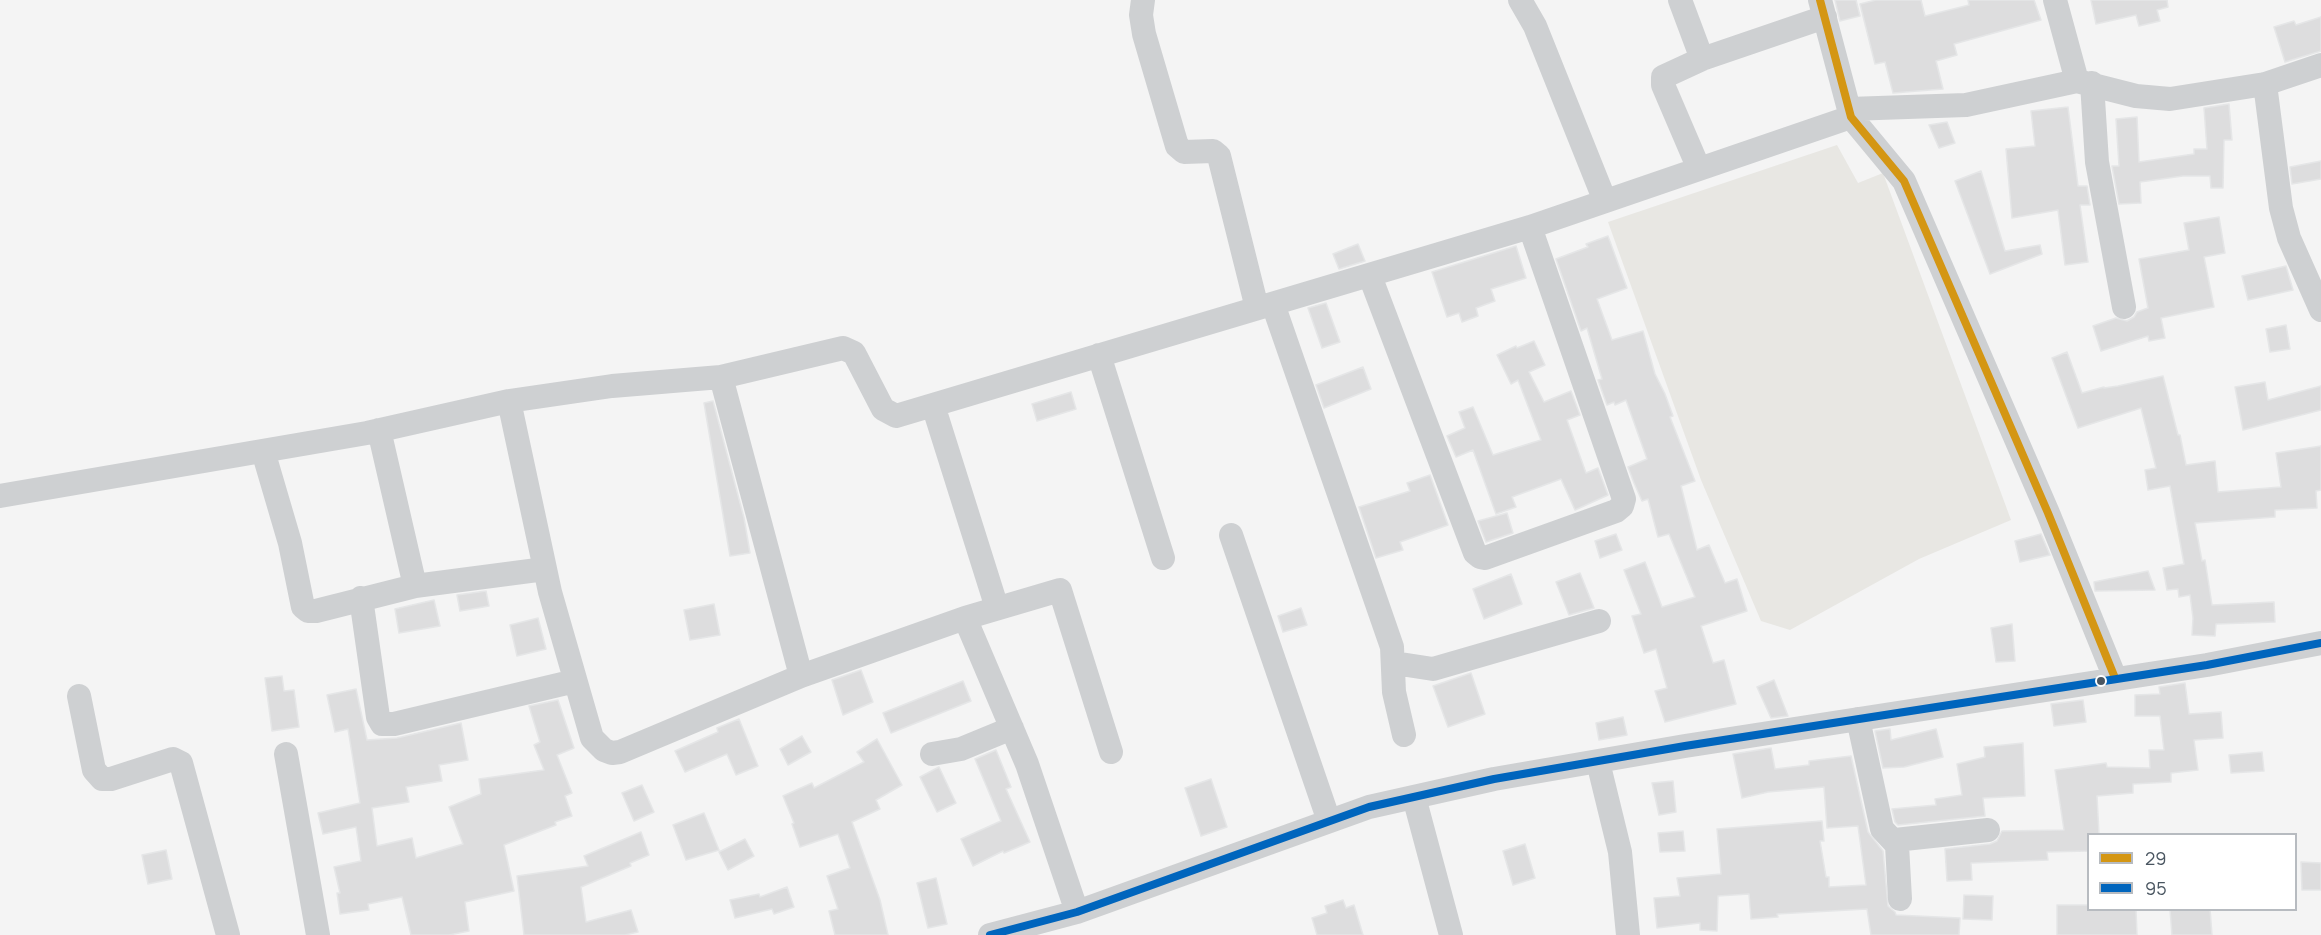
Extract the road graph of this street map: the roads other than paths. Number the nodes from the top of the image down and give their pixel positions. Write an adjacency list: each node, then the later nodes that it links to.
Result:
1 (1143, 0): 15 (street)
2 (1520, 0): 12 (street)
3 (1680, 0): 6 (street)
4 (2055, 0): 8 (street)
5 (1822, 8): 6 (street); 10 (street)
6 (1702, 59): 11 (street)
7 (2321, 64): 9 (street)
8 (2085, 82): 9 (street); 10 (street); 16 (street)
9 (2265, 84): 17 (street)
10 (1850, 113): 11 (street); 36 (street)
11 (1699, 169): 12 (street)
12 (1605, 201): 13 (street)
13 (1530, 228): 14 (street); 14 (street)
14 (1370, 276): 15 (street)
15 (1265, 306): 18 (street); 34 (street)
16 (2124, 307)
17 (2321, 310)
18 (1099, 355): 21 (street); 26 (street)
19 (721, 377): 20 (street); 21 (street); 35 (street)
20 (509, 401): 22 (street); 27 (street)
21 (933, 405): 30 (street)
22 (379, 430): 23 (street); 28 (street)
23 (263, 451): 24 (street); 29 (street)
24 (0, 496)
25 (1232, 536): 47 (street)
26 (1163, 558)
27 (545, 569): 28 (street); 37 (street)
28 (415, 586): 29 (street)
29 (361, 598): 37 (street)
30 (997, 608): 31 (street); 42 (street)
31 (965, 618): 35 (street); 40 (street)
32 (1599, 621): 34 (street)
33 (2321, 643): 36 (street)
34 (1394, 663): 41 (street)
35 (801, 676): 37 (street)
36 (2115, 678): 39 (street)
37 (575, 681)
38 (79, 696): 52 (street)
39 (1858, 718): 45 (street); 49 (street)
40 (1012, 728): 44 (street); 51 (street)
41 (1404, 735)
42 (1111, 752)
43 (286, 754): 53 (street)
44 (932, 754)
45 (1598, 762): 46 (street); 56 (street)
46 (1414, 797): 47 (street); 55 (street)
47 (1329, 821): 51 (street)
48 (1988, 830): 49 (street)
49 (1895, 840): 50 (street)
50 (1900, 899)
51 (1077, 912): 54 (street)
52 (228, 935)
53 (318, 935)
54 (990, 935)
55 (1450, 935)
56 (1628, 935)

